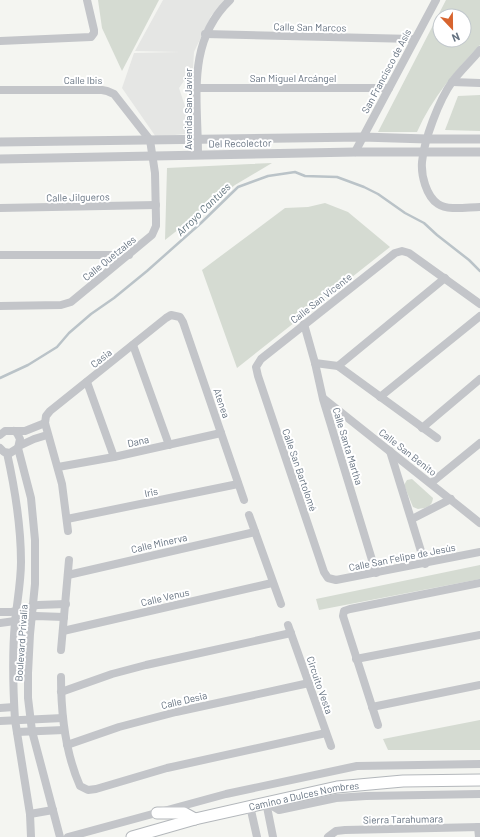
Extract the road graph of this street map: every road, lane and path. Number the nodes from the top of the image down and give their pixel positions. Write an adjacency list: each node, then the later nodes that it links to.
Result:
1 (87, 0): 6 (street)
2 (230, 0): 4 (street, Avenida San Javier)
3 (436, 0): 5 (street, San Francisco de Asís)
4 (205, 34): 5 (street, Calle San Marcos); 10 (street, Avenida San Javier)
5 (414, 39): 11 (street, San Francisco de Asís)
6 (0, 41)
7 (480, 50): 8 (street)
8 (452, 82): 9 (street); 15 (street)
9 (480, 83)
10 (197, 88): 11 (street, San Miguel Arcángel); 14 (street, Avenida San Javier)
11 (388, 88): 13 (street, San Francisco de Asís)
12 (0, 90): 17 (street, Calle Ibis)
13 (362, 137): 14 (street, Del Recolector); 15 (street, Del Recolector); 19 (street, San Francisco de Asís)
14 (198, 138): 17 (street, Del Recolector); 22 (street, Avenida San Javier)
15 (427, 139): 16 (street, Del Recolector); 21 (street)
16 (480, 139)
17 (150, 140): 18 (street, Del Recolector); 23 (street, Calle Ibis)
18 (0, 142)
19 (355, 152): 21 (street, Del Recolector); 22 (street, Del Recolector)
20 (480, 152): 21 (street, Del Recolector)
21 (423, 153): 26 (street)
22 (198, 154): 23 (street, Del Recolector)
23 (153, 155): 24 (street, Del Recolector); 25 (street, Calle Quetzales)
24 (0, 159)
25 (156, 205): 27 (street, Calle Jilgueros); 29 (street, Calle Quetzales)
26 (480, 207)
27 (0, 208)
28 (0, 255): 29 (street)
29 (129, 255): 32 (street, Calle Quetzales)
30 (445, 278): 31 (street); 35 (street, Calle San Vicente); 38 (street)
31 (480, 304)
32 (0, 306)
33 (176, 316): 36 (street, Casia); 47 (street, Atenea)
34 (480, 316): 42 (street)
35 (304, 324): 37 (street, Calle Santa Martha); 39 (street, Calle San Vicente)
36 (133, 345): 41 (street, Casia); 52 (street)
37 (315, 363): 38 (street); 43 (street, Calle Santa Martha)
38 (338, 366): 42 (street)
39 (256, 367): 75 (street, Calle San Bartolomé)
40 (480, 379): 45 (street)
41 (87, 382): 44 (street, Casia); 56 (street)
42 (380, 397): 45 (street)
43 (323, 399): 55 (street, Calle San Benito); 73 (street, Calle Santa Martha)
44 (45, 423): 46 (street); 49 (street)
45 (422, 428): 50 (street)
46 (14, 431): 48 (street); 53 (street, Boulevard Privalia)
47 (221, 433): 52 (street, Dana); 59 (street, Atenea)
48 (0, 435)
49 (47, 435): 53 (street); 57 (street)
50 (437, 438)
51 (480, 443): 58 (street)
52 (169, 445): 56 (street, Dana)
53 (19, 447): 54 (street); 80 (street, Boulevard Privalia)
54 (2, 450): 81 (street, Boulevard Privalia)
55 (390, 451): 58 (street, Calle San Benito); 66 (street)
56 (114, 457): 57 (street, Dana)
57 (58, 467): 65 (street)
58 (431, 483): 60 (street, Calle San Benito)
59 (238, 484): 61 (street, Atenea); 65 (street, Iris)
60 (451, 499): 64 (street, Calle San Benito); 66 (street)
61 (244, 500)
62 (480, 511): 64 (street)
63 (249, 515): 69 (street)
64 (473, 517): 67 (street, Calle San Benito)
65 (67, 519): 68 (street)
66 (412, 519): 72 (street)
67 (480, 523)
68 (68, 531)
69 (255, 532): 74 (street, Calle Minerva); 76 (street)
70 (480, 552): 72 (street, Calle San Felipe de Jesús)
71 (69, 560): 74 (street)
72 (425, 564): 73 (street, Calle San Felipe de Jesús)
73 (376, 573): 75 (street, Calle San Felipe de Jesús)
74 (68, 575): 78 (street)
75 (328, 578)
76 (272, 583): 79 (street); 87 (street, Calle Venus)
77 (480, 583): 90 (street)
78 (66, 604): 80 (street); 84 (street)
79 (280, 604)
80 (34, 605): 81 (street); 83 (street, Boulevard Privalia)
81 (17, 610): 82 (street); 85 (street, Boulevard Privalia)
82 (0, 612)
83 (32, 617): 84 (street); 85 (street); 100 (street, Boulevard Privalia)
84 (64, 617): 87 (street)
85 (15, 621): 86 (street); 95 (street, Boulevard Privalia)
86 (0, 623)
87 (63, 631): 89 (street)
88 (480, 635): 90 (street)
89 (61, 650)
90 (356, 659): 96 (street)
91 (61, 677): 94 (street)
92 (309, 683): 94 (street, Circuito Vesta); 106 (street, Circuito Vesta); 107 (street, Calle Desia)
93 (480, 685): 96 (street)
94 (61, 692): 98 (street)
95 (14, 707): 97 (street); 99 (street, Boulevard Privalia)
96 (372, 707): 102 (street)
97 (0, 708)
98 (63, 718): 100 (street); 103 (street)
99 (15, 720): 100 (street); 101 (street); 105 (street, Boulevard Privalia)
100 (30, 720): 104 (street, Boulevard Privalia)
101 (0, 721)
102 (378, 725)
103 (64, 730): 104 (street); 107 (street)
104 (32, 731): 105 (street); 114 (street, Boulevard Privalia)
105 (17, 732): 116 (street, Boulevard Privalia)
106 (326, 733): 107 (street); 108 (street, Circuito Vesta)
107 (67, 745)
108 (331, 746)
109 (480, 764): 115 (street)
110 (480, 780): 112 (main road, Camino a Dulces Nombres)
111 (480, 794): 112 (street)
112 (266, 802): 113 (main road, Camino a Dulces Nombres); 124 (street)
113 (250, 806): 117 (main road, Camino a Dulces Nombres); 123 (street)
114 (53, 810): 116 (street); 120 (street, Boulevard Privalia)
115 (157, 813): 117 (main road); 121 (street)
116 (30, 814): 119 (street, Boulevard Privalia)
117 (195, 819): 122 (main road, Camino a Dulces Nombres)
118 (479, 827): 125 (street, Sierra Tarahumara); 126 (street)
119 (30, 837)
120 (60, 837)
121 (68, 837)
122 (132, 837)
123 (258, 837)
124 (273, 837)
125 (328, 837)
126 (479, 837)

